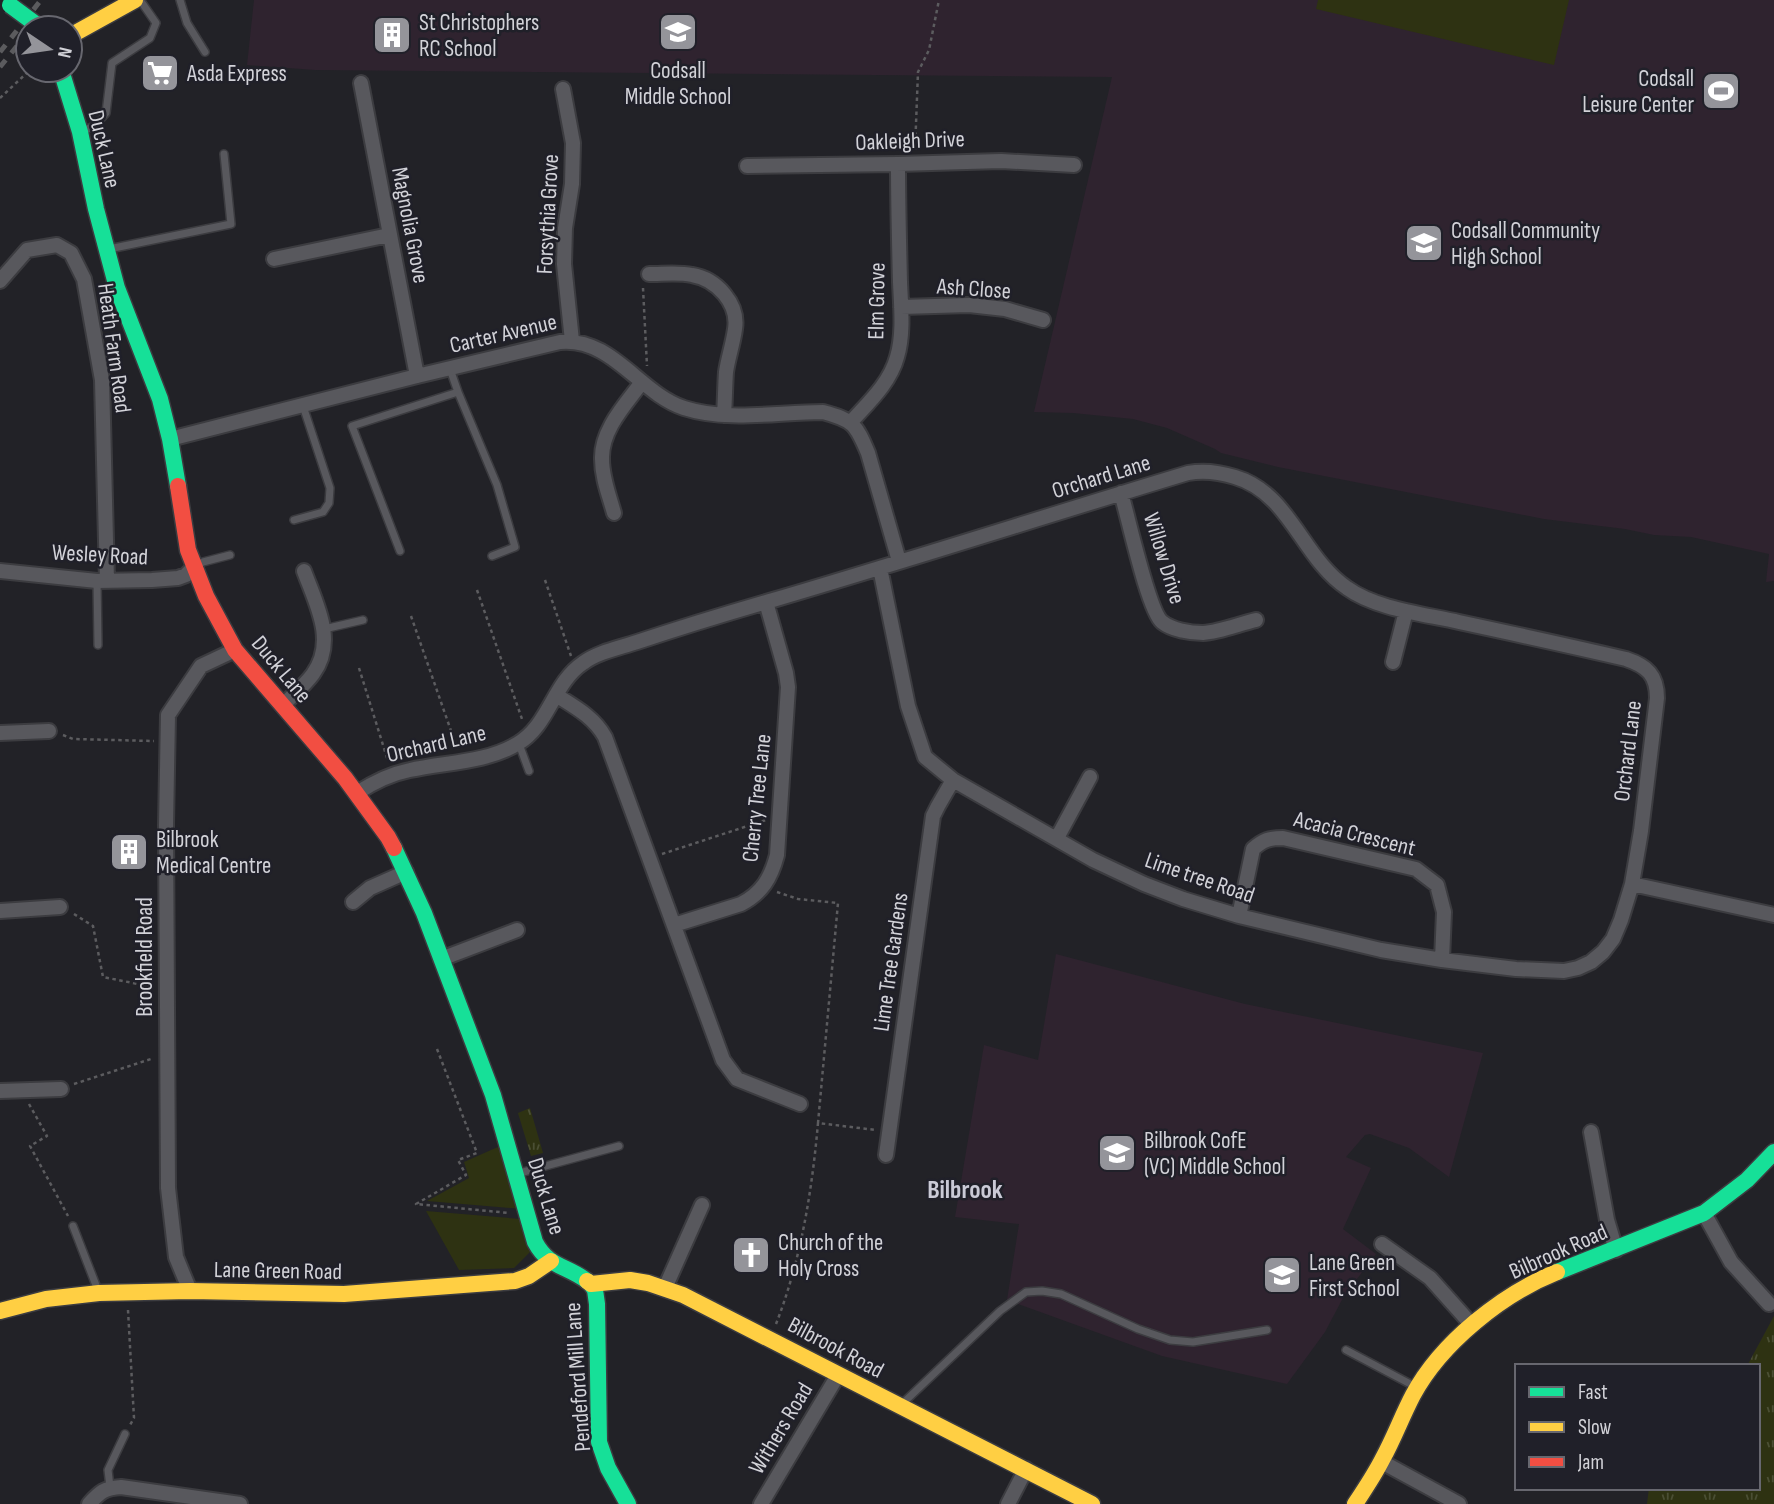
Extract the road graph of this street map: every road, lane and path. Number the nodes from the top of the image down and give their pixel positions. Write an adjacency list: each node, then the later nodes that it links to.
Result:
1 (138, 0): 4 (street); 11 (lane)
2 (180, 0): 5 (lane)
3 (939, 0): 12 (path)
4 (84, 29)
5 (205, 52)
6 (362, 83): 17 (street, Magnolia Grove)
7 (15, 84): 10 (path)
8 (65, 84): 11 (street, Duck Lane)
9 (563, 89): 24 (street, Forsythia Grove)
10 (0, 98)
11 (80, 132): 18 (street, Duck Lane)
12 (915, 153)
13 (224, 154): 18 (lane)
14 (898, 164): 15 (street, Oakleigh Drive); 16 (street, Oakleigh Drive); 22 (street, Elm Grove)
15 (1074, 165)
16 (747, 166)
17 (389, 235): 19 (street); 26 (street, Magnolia Grove)
18 (106, 249): 32 (street, Duck Lane)
19 (274, 259)
20 (649, 274): 27 (path); 30 (street)
21 (0, 281): 45 (street, Heath Farm Road)
22 (901, 307): 23 (street, Ash Close); 31 (street, Elm Grove)
23 (1043, 320)
24 (572, 341): 25 (street, Carter Avenue); 27 (street, Carter Avenue)
25 (450, 369): 26 (street, Carter Avenue); 28 (lane)
26 (417, 376): 29 (street, Carter Avenue)
27 (642, 382): 30 (street, Carter Avenue); 34 (street)
28 (458, 392): 36 (lane); 38 (lane)
29 (303, 405): 32 (street, Carter Avenue); 35 (lane)
30 (724, 415): 31 (street, Carter Avenue)
31 (851, 422): 39 (street)
32 (170, 439): 40 (street, Duck Lane)
33 (1121, 493): 39 (street, Orchard Lane); 48 (street, Orchard Lane); 51 (street, Willow Drive)
34 (614, 513)
35 (294, 520)
36 (400, 551)
37 (230, 555): 40 (lane)
38 (492, 556)
39 (900, 561): 41 (street, Orchard Lane)
40 (194, 567): 45 (street, Wesley Road); 54 (street, Duck Lane)
41 (880, 568): 47 (street, Orchard Lane); 69 (street, Lime tree Road)
42 (0, 571): 45 (street, Wesley Road)
43 (304, 571): 52 (street)
44 (545, 580): 55 (path)
45 (102, 581): 53 (lane)
46 (477, 590): 60 (path)
47 (766, 602): 58 (street, Orchard Lane); 76 (street, Cherry Tree Lane)
48 (1406, 611): 56 (street); 75 (street, Orchard Lane)
49 (411, 616): 65 (path)
50 (363, 620): 52 (lane)
51 (1256, 620)
52 (324, 629): 59 (street)
53 (98, 645)
54 (235, 650): 59 (street, Duck Lane); 63 (street, Brookfield Road)
55 (572, 659)
56 (1393, 662)
57 (359, 668): 66 (path)
58 (556, 695): 64 (street, Orchard Lane); 82 (street)
59 (283, 705): 70 (street, Duck Lane)
60 (524, 725)
61 (49, 731): 62 (street); 63 (path)
62 (0, 733)
63 (167, 742): 86 (street, Brookfield Road)
64 (519, 744): 67 (lane); 70 (street, Orchard Lane)
65 (458, 751)
66 (389, 764)
67 (529, 771)
68 (1090, 777): 72 (street)
69 (953, 780): 72 (street, Lime tree Road); 94 (street, Lime Tree Gardens)
70 (357, 793): 74 (street, Duck Lane)
71 (771, 818): 73 (path)
72 (1057, 838): 81 (street, Lime tree Road)
73 (659, 855)
74 (406, 872): 77 (street); 84 (street, Duck Lane)
75 (1632, 884): 80 (street); 85 (street, Lime tree Road)
76 (763, 888): 82 (street, Cherry Tree Lane); 93 (path)
77 (353, 902)
78 (60, 907): 79 (street); 86 (path)
79 (0, 911)
80 (1774, 915)
81 (1239, 916): 85 (street, Lime tree Road); 85 (street, Acacia Crescent)
82 (674, 925): 92 (street)
83 (517, 930): 84 (street)
84 (441, 959): 99 (street, Duck Lane)
85 (1442, 960)
86 (167, 989): 88 (street, Brookfield Road)
87 (437, 1049): 101 (path)
88 (167, 1054): 89 (path); 109 (street, Brookfield Road)
89 (61, 1089): 90 (street)
90 (29, 1090): 91 (street); 103 (path)
91 (0, 1091)
92 (800, 1104)
93 (818, 1123): 94 (path); 116 (path)
94 (890, 1132): 98 (street, Lime Tree Gardens)
95 (1591, 1132): 105 (street)
96 (619, 1146): 99 (lane)
97 (1774, 1152): 102 (street, Bilbrook Road)
98 (886, 1156)
99 (516, 1174): 106 (street, Duck Lane)
100 (702, 1205): 108 (street)
101 (508, 1213)
102 (1704, 1213): 105 (street, Bilbrook Road); 112 (street)
103 (73, 1226): 110 (lane)
104 (1382, 1244): 114 (street)
105 (1616, 1250): 114 (street, Bilbrook Road)
106 (551, 1261): 107 (street); 109 (street, Lane Green Road)
107 (591, 1284): 108 (street, Bilbrook Road); 127 (street, Pendeford Mill Lane)
108 (665, 1288): 116 (street, Bilbrook Road)
109 (190, 1291): 111 (street, Lane Green Road)
110 (99, 1293): 111 (street, Lane Green Road); 113 (street, Lane Green Road)
111 (127, 1293): 121 (path)
112 (1769, 1304)
113 (0, 1311)
114 (1471, 1324): 119 (street, Bilbrook Road)
115 (1267, 1330): 120 (lane)
116 (770, 1339): 118 (street, Bilbrook Road)
117 (1346, 1350): 119 (lane)
118 (838, 1375): 120 (street, Bilbrook Road); 128 (street, Withers Road)
119 (1417, 1387): 122 (street, Bilbrook Road)
120 (899, 1406): 123 (street, Bilbrook Road)
121 (125, 1434): 124 (lane)
122 (1382, 1462): 131 (street, Bilbrook Road); 132 (street)
123 (1026, 1469): 129 (street); 130 (street, Bilbrook Road)
124 (99, 1495): 125 (street)
125 (218, 1502): 126 (street)
126 (240, 1504)
127 (628, 1504)
128 (761, 1504)
129 (1007, 1504)
130 (1093, 1504)
131 (1355, 1504)
132 (1459, 1504)

